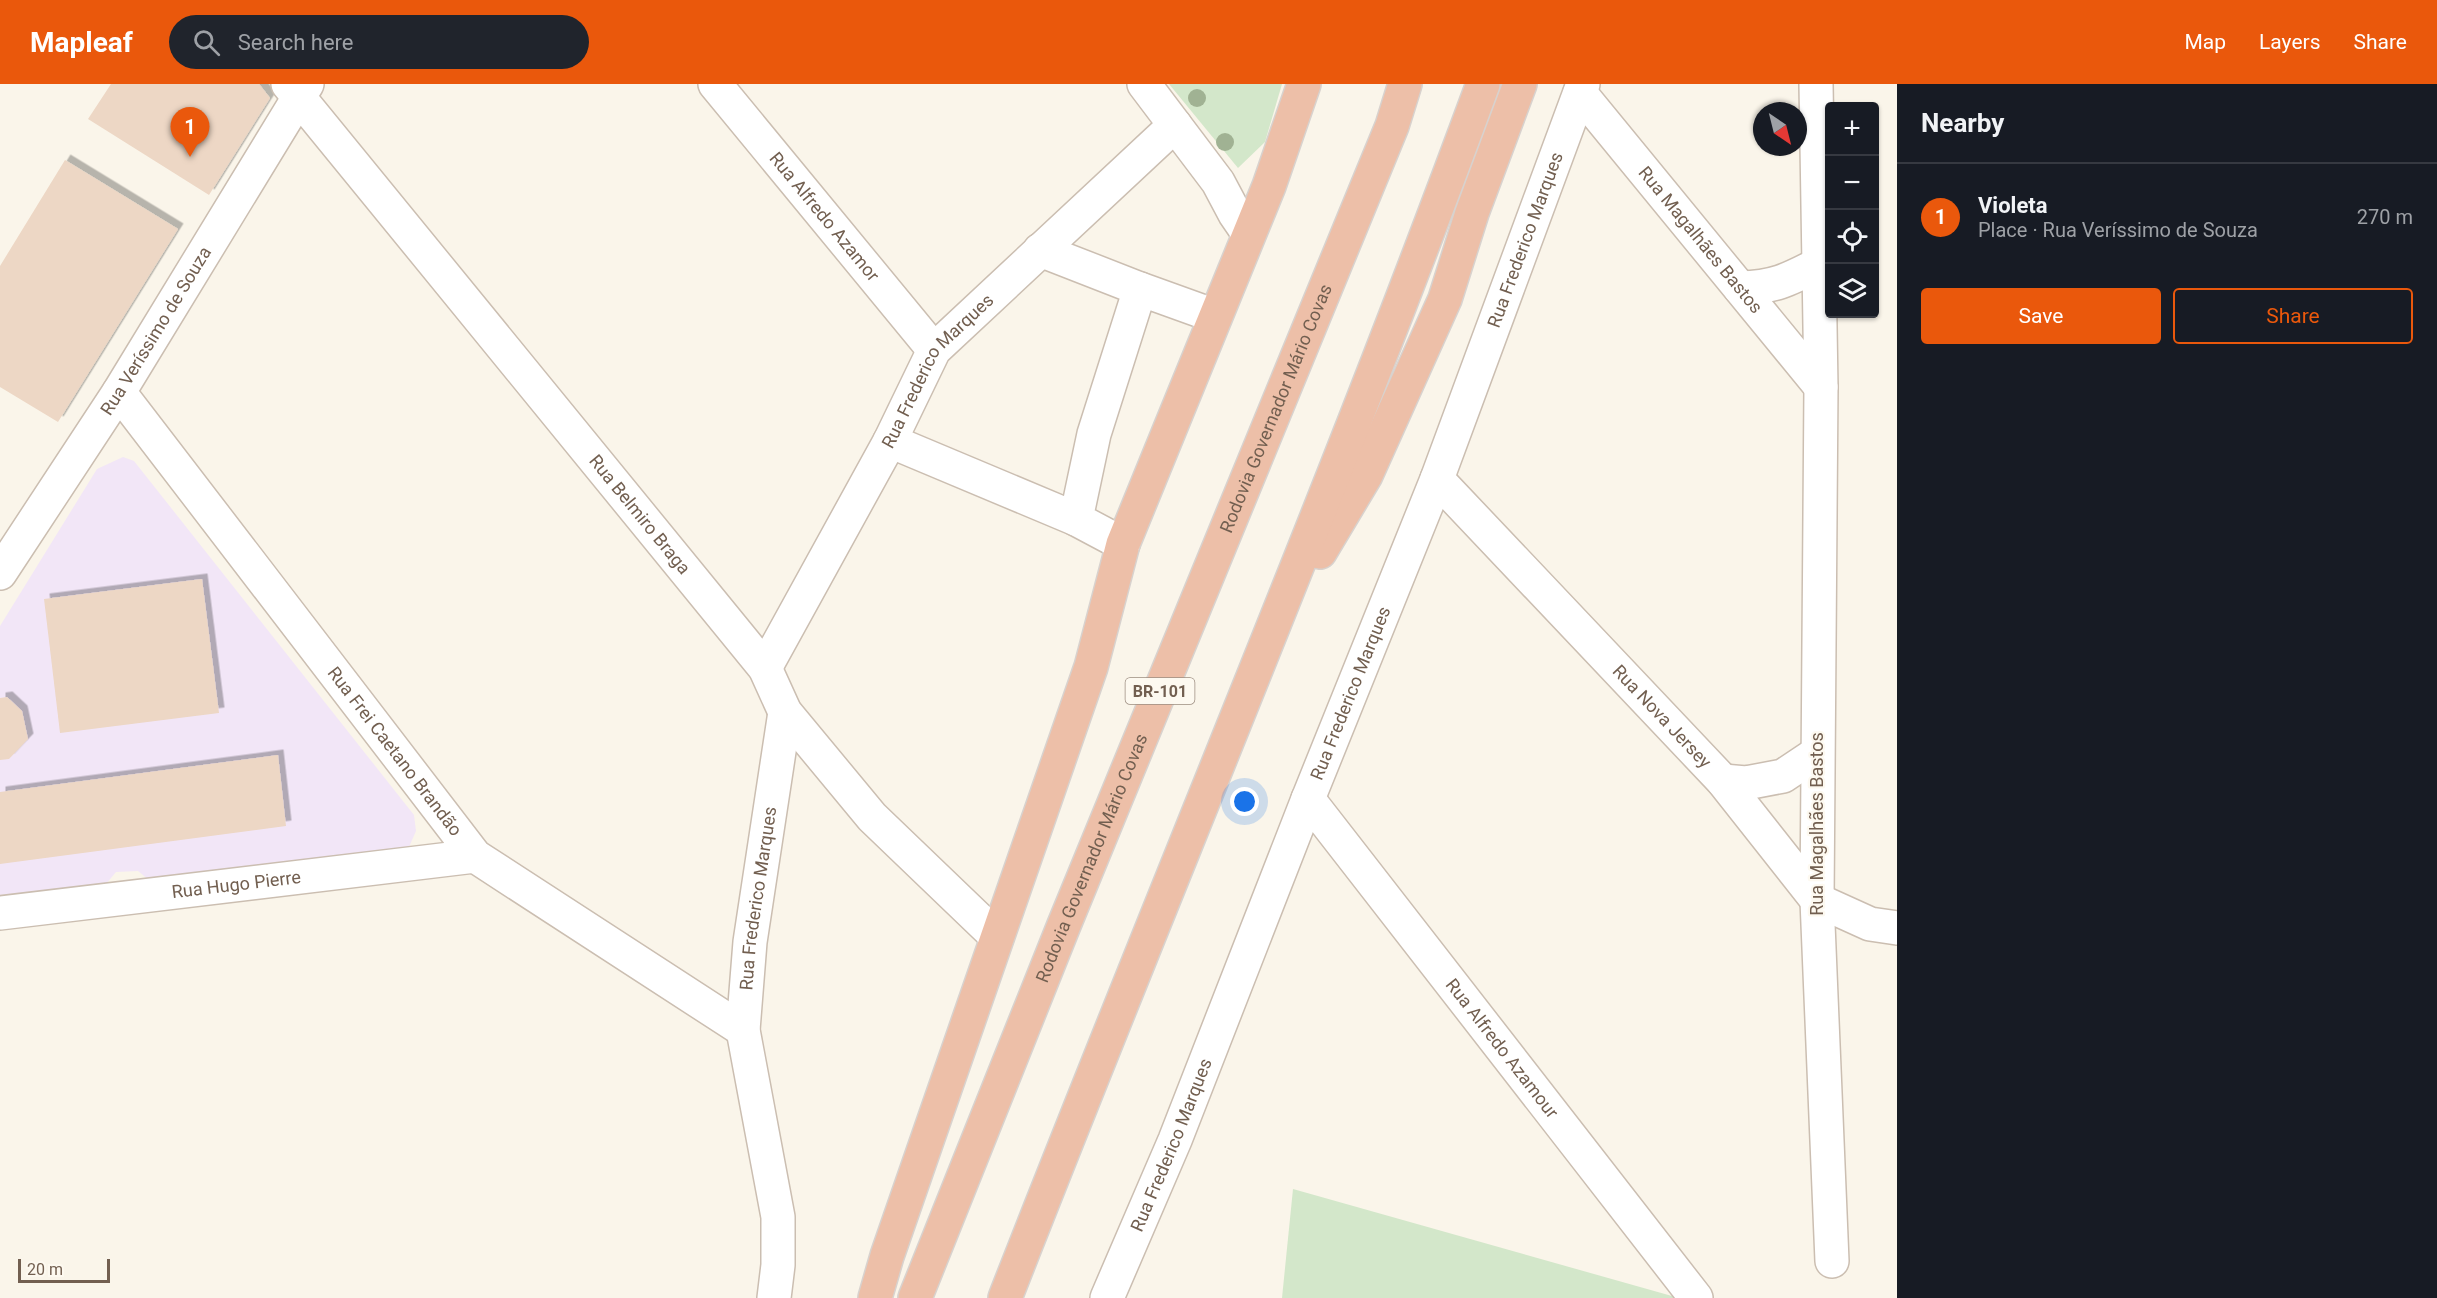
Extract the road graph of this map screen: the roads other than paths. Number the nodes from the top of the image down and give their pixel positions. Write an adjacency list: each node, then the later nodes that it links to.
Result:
1 (715, 84): 19 (street, Rua Alfredo Azamor)
2 (1144, 84): 10 (street)
3 (1304, 84): 12 (highway)
4 (1405, 84): 42 (highway, Rodovia Governador Mário Covas / BR-101)
5 (1483, 84): 27 (highway)
6 (1520, 84): 27 (highway)
7 (1816, 84): 15 (street, Rua Magalhães Bastos)
8 (298, 88): 21 (street, Rua Veríssimo de Souza); 28 (street, Rua Belmiro Braga)
9 (1582, 89): 16 (street, Rua Magalhães Bastos); 23 (street, Rua Frederico Marques)
10 (1175, 125): 11 (street); 14 (street, Rua Frederico Marques)
11 (1218, 182): 12 (street); 13 (street)
12 (1269, 186): 13 (highway)
13 (1248, 233): 18 (highway)
14 (1040, 250): 17 (street); 19 (street, Rua Frederico Marques)
15 (1819, 264): 16 (street); 20 (street, Rua Magalhães Bastos)
16 (1740, 288): 20 (street, Rua Magalhães Bastos)
17 (1140, 289): 18 (street); 24 (street)
18 (1215, 316): 25 (highway)
19 (934, 350): 22 (street, Rua Frederico Marques)
20 (1821, 387): 30 (street, Rua Magalhães Bastos)
21 (119, 392): 26 (street, Rua Veríssimo de Souza); 33 (street, Rua Frei Caetano Brandão)
22 (890, 441): 24 (street); 28 (street, Rua Frederico Marques)
23 (1437, 479): 31 (street, Rua Nova Jersey); 32 (street, Rua Frederico Marques)
24 (1076, 519): 25 (street)
25 (1123, 544): 37 (highway)
26 (0, 570)
27 (1270, 637): 43 (highway)
28 (765, 668): 29 (street, Rua Belmiro Braga)
29 (785, 712): 37 (street, Rua Belmiro Braga); 38 (street, Rua Frederico Marques)
30 (1816, 754): 31 (street); 34 (street, Rua Magalhães Bastos)
31 (1723, 781): 34 (street, Rua Nova Jersey)
32 (1308, 799): 44 (street, Rua Frederico Marques); 45 (street, Rua Alfredo Azamour)
33 (475, 856): 35 (street, Rua Hugo Pierre); 38 (street, Rua Frei Caetano Brandão)
34 (1817, 900): 36 (street, Rua Nova Jersey); 39 (street, Rua Magalhães Bastos)
35 (0, 913)
36 (1897, 928)
37 (996, 937): 41 (highway)
38 (743, 1030): 40 (street, Rua Frederico Marques)
39 (1832, 1261)
40 (774, 1298)
41 (874, 1298)
42 (915, 1298)
43 (1005, 1298)
44 (1107, 1298)
45 (1696, 1298)

